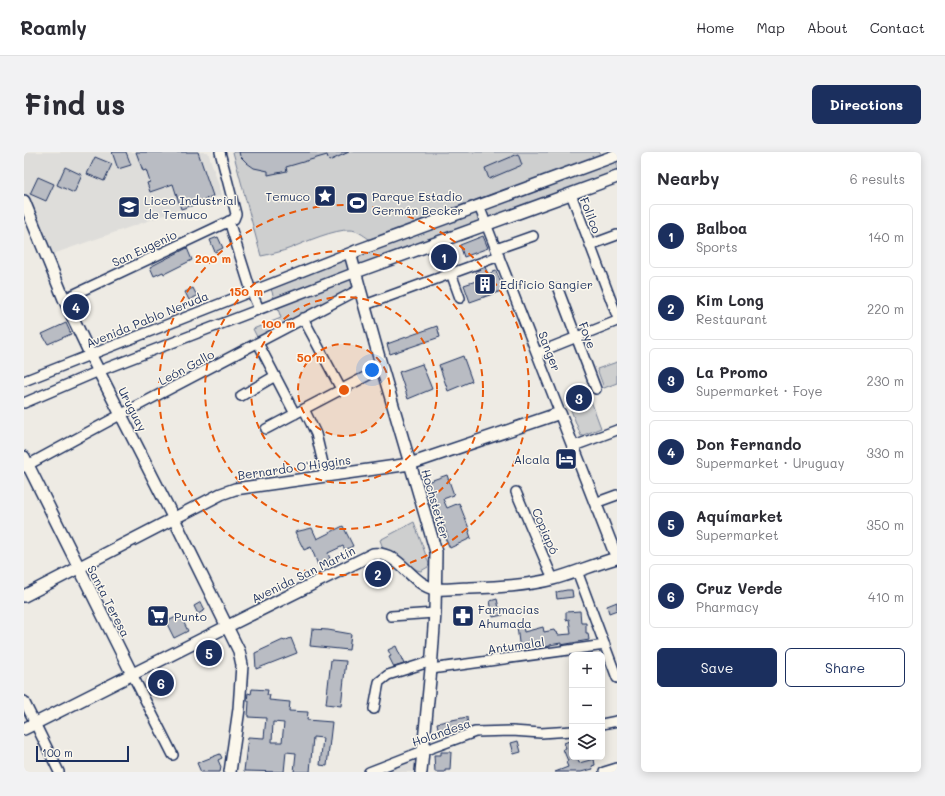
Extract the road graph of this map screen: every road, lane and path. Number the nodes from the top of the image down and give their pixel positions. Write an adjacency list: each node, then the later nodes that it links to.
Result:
1 (220, 152): 8 (street)
2 (617, 155): 6 (main road, Avenida Pablo Neruda)
3 (617, 177): 4 (main road)
4 (570, 194): 9 (main road); 12 (street, Folilco)
5 (24, 201): 7 (main road, Uruguay)
6 (479, 206): 9 (street, Sanger); 13 (main road, Avenida Pablo Neruda)
7 (27, 218): 21 (main road, Uruguay)
8 (232, 220): 19 (street); 21 (street, San Eugenio)
9 (487, 225): 14 (street, Sanger); 15 (main road)
10 (617, 235): 12 (street, Folilco)
11 (533, 236): 14 (street)
12 (590, 245): 24 (street, Folilco)
13 (354, 251): 15 (main road, Hochstetter); 19 (street, Avenida Pablo Neruda)
14 (497, 252): 16 (street); 29 (street, Sanger)
15 (356, 272): 17 (main road, Hochstetter); 23 (street)
16 (451, 273): 20 (street); 22 (street)
17 (360, 289): 22 (main road, Hochstetter); 25 (street, León Gallo)
18 (558, 289): 27 (street, Foye)
19 (251, 291): 23 (street); 30 (street, Avenida Pablo Neruda)
20 (460, 298)
21 (64, 299): 30 (main road, Uruguay)
22 (365, 305): 31 (main road, Hochstetter)
23 (259, 309): 32 (street)
24 (617, 316)
25 (303, 318): 28 (street, León Gallo); 36 (street)
26 (617, 321): 27 (street)
27 (577, 337): 29 (street); 35 (street, Foye)
28 (258, 343): 33 (street); 42 (street, León Gallo)
29 (537, 353): 40 (street, Sanger)
30 (91, 356): 32 (main road, Uruguay); 34 (street, Avenida Pablo Neruda)
31 (382, 368): 36 (street); 47 (main road, Hochstetter)
32 (100, 371): 38 (street); 42 (main road, Uruguay)
33 (275, 376): 37 (street); 41 (street)
34 (24, 381)
35 (596, 389)
36 (341, 390): 39 (street)
37 (241, 396)
38 (24, 403)
39 (304, 409): 41 (street); 48 (street)
40 (560, 413): 45 (main road, Sanger); 47 (main road, Bernardo O'Higgins)
41 (294, 414): 43 (street)
42 (120, 415): 46 (street, León Gallo); 52 (main road, Uruguay)
43 (266, 429)
44 (617, 430): 45 (street)
45 (574, 446): 51 (main road, Sanger)
46 (25, 463): 54 (main road, Santa Teresa)
47 (410, 464): 48 (main road, Bernardo O'Higgins); 56 (main road, Hochstetter)
48 (326, 476): 52 (main road, Bernardo O'Higgins)
49 (516, 492): 58 (street, Copiapó)
50 (617, 495): 51 (street)
51 (595, 503): 53 (main road, Sanger)
52 (174, 519): 54 (main road, Bernardo O'Higgins); 63 (main road, Uruguay)
53 (616, 554): 57 (main road)
54 (78, 568): 60 (main road, Bernardo O'Higgins); 66 (main road, Santa Teresa)
55 (408, 571): 56 (main road); 59 (main road, Avenida San Martín); 63 (main road, Avenida San Martín)
56 (436, 571): 59 (main road, Hochstetter)
57 (577, 571): 58 (main road); 64 (street)
58 (552, 579): 59 (main road)
59 (435, 589): 61 (main road, Hochstetter)
60 (24, 596)
61 (435, 613): 62 (street); 65 (main road, Hochstetter)
62 (391, 616)
63 (228, 626): 66 (main road, Avenida San Martín); 79 (main road, Uruguay)
64 (605, 645): 65 (street, Antumalal); 67 (street)
65 (432, 665): 69 (street, Antumalal); 75 (main road, Hochstetter)
66 (132, 674): 71 (main road, Avenida San Martín); 76 (street, Santa Teresa)
67 (617, 678)
68 (24, 701): 71 (street)
69 (374, 709)
70 (617, 721): 72 (street)
71 (35, 723): 73 (main road, Avenida San Martín); 78 (street)
72 (605, 723)
73 (24, 729)
74 (569, 731): 75 (street, Holandesa)
75 (423, 751): 80 (street, Holandesa); 81 (main road, Hochstetter)
76 (173, 756)
77 (617, 768): 82 (street)
78 (59, 772)
79 (230, 772)
80 (369, 772)
81 (421, 772)
82 (604, 772)

